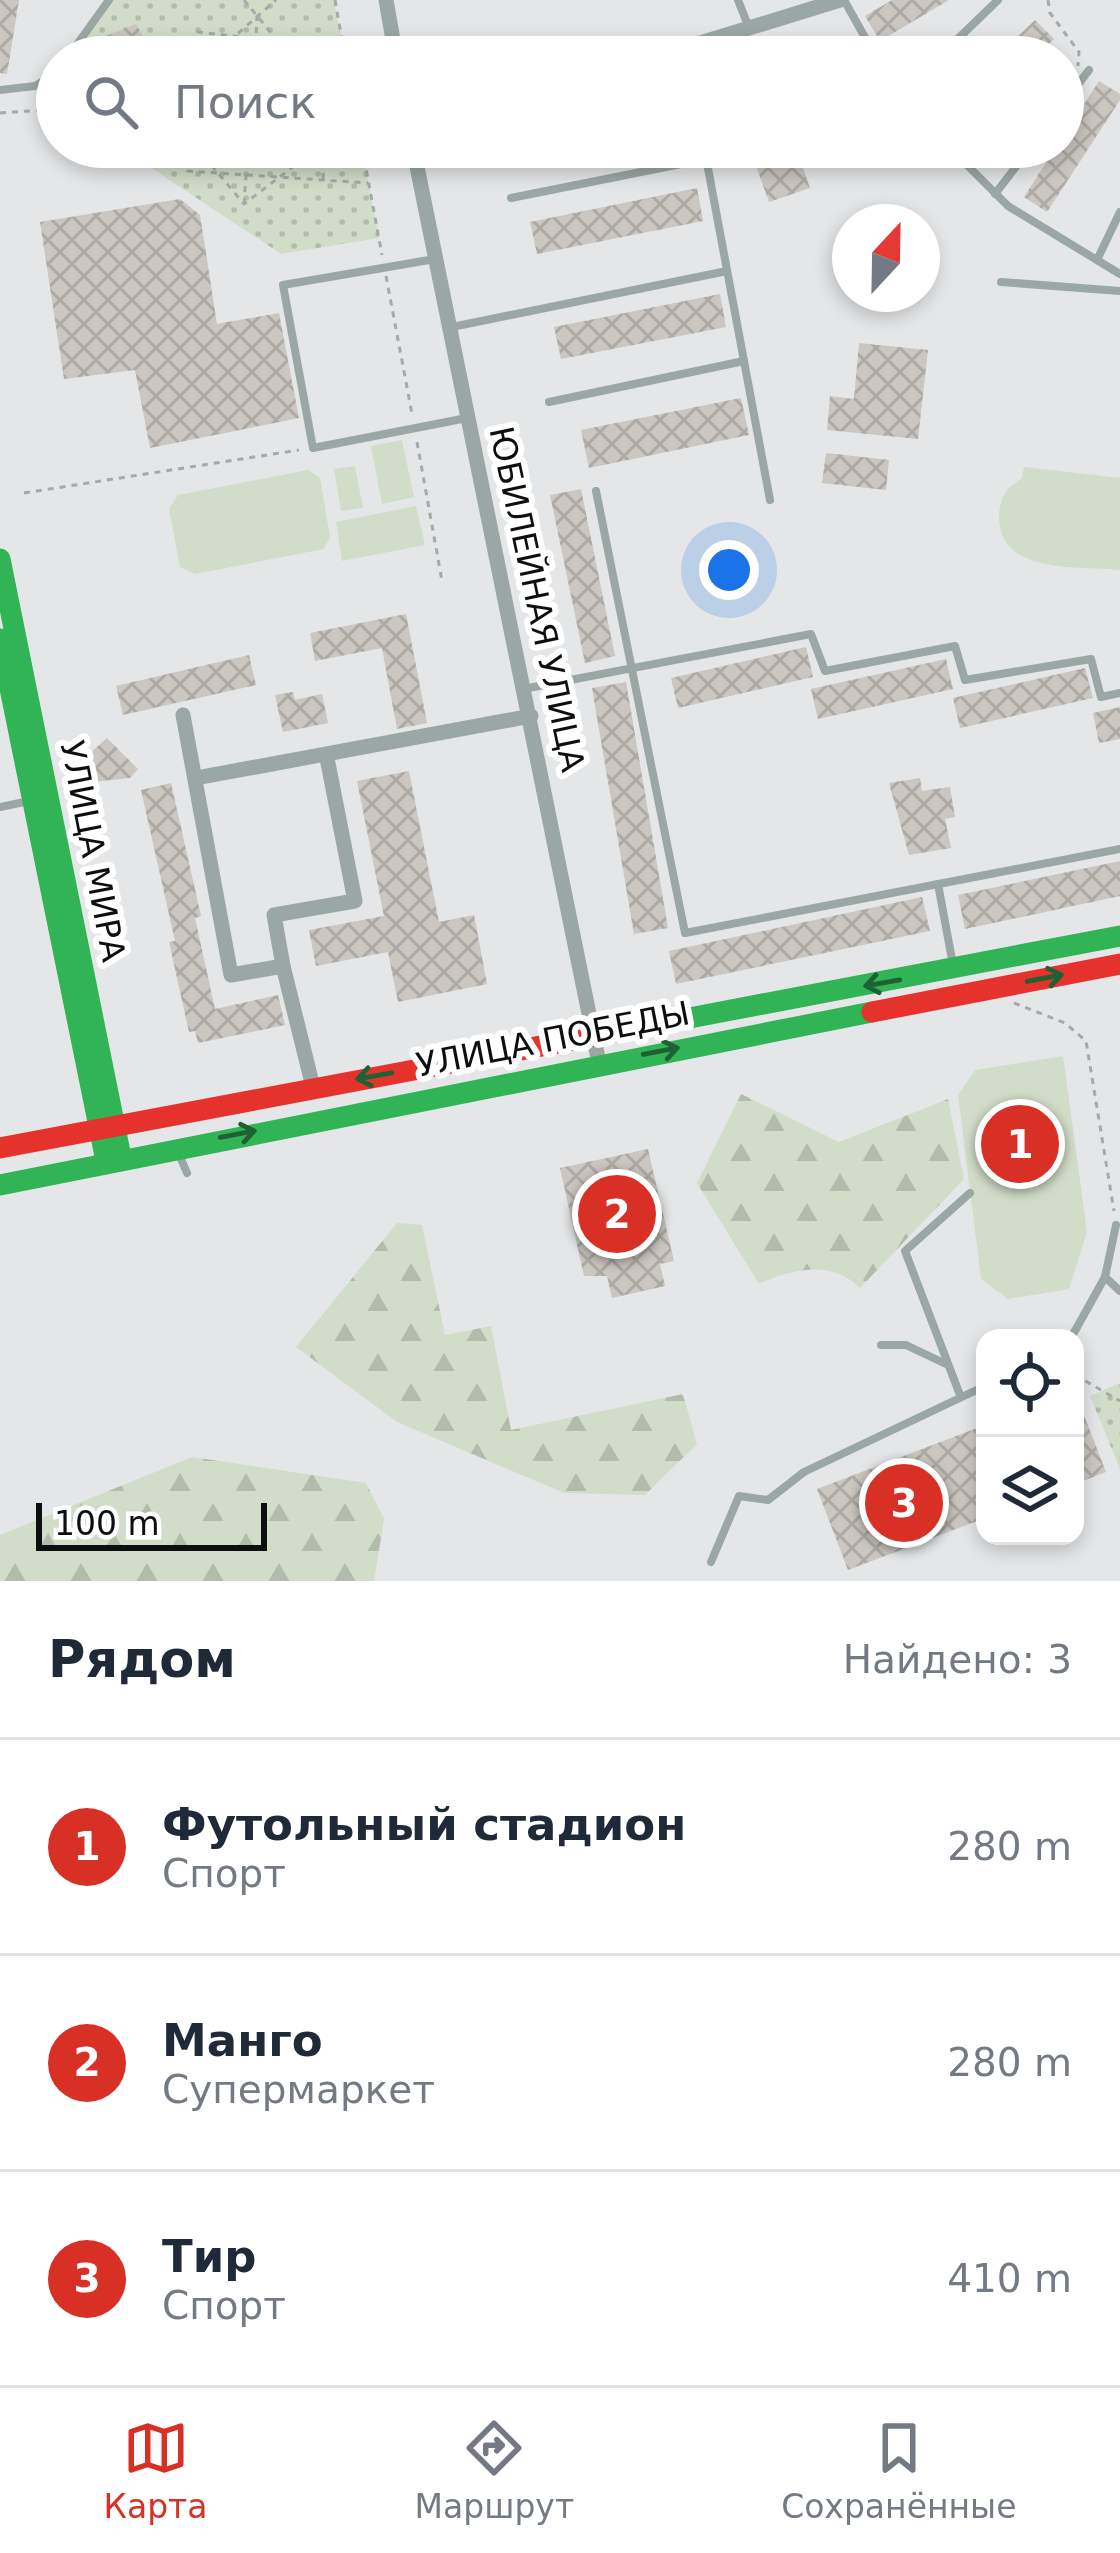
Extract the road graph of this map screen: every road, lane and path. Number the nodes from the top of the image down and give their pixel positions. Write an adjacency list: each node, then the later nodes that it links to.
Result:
1 (109, 0): 12 (lane)
2 (244, 0): 10 (path)
3 (276, 0): 10 (path)
4 (335, 0): 17 (path)
5 (386, 0): 18 (street)
6 (738, 0): 11 (lane)
7 (842, 0): 11 (street); 20 (lane)
8 (998, 0): 21 (lane)
9 (1048, 0): 22 (path)
10 (257, 16): 14 (path); 15 (path); 16 (path)
11 (750, 29): 19 (street)
12 (83, 36)
13 (198, 36): 14 (path)
14 (235, 36)
15 (256, 36)
16 (273, 36)
17 (341, 36)
18 (392, 36)
19 (731, 36)
20 (863, 36)
21 (961, 36)
22 (1067, 36)
23 (1089, 70): 24 (lane)
24 (1084, 77)
25 (36, 85): 26 (lane)
26 (0, 90)
27 (36, 110): 28 (path)
28 (0, 113)
29 (187, 168): 40 (path)
30 (214, 168): 40 (path)
31 (247, 168): 41 (path)
32 (293, 168): 42 (path)
33 (322, 168): 43 (path)
34 (367, 168): 44 (path)
35 (417, 168): 49 (street, ЮБИЛЕЙНАЯ УЛИЦА)
36 (660, 168): 46 (lane)
37 (708, 168): 52 (lane)
38 (970, 168): 45 (lane)
39 (1015, 168): 45 (lane)
40 (218, 173): 41 (path); 47 (path)
41 (246, 176): 42 (path); 47 (path)
42 (279, 179): 43 (path); 47 (path)
43 (322, 181): 44 (path)
44 (370, 184): 51 (path)
45 (995, 194): 50 (lane)
46 (511, 197)
47 (244, 204)
48 (1120, 212): 50 (lane)
49 (436, 259): 51 (lane); 56 (street, ЮБИЛЕЙНАЯ УЛИЦА)
50 (1097, 260): 53 (lane)
51 (385, 268): 60 (path); 61 (lane)
52 (727, 271): 56 (lane); 57 (lane)
53 (1120, 274)
54 (1001, 282): 55 (lane)
55 (1120, 291)
56 (451, 327): 59 (street, ЮБИЛЕЙНАЯ УЛИЦА)
57 (744, 361): 58 (lane); 64 (lane)
58 (549, 402)
59 (470, 418): 60 (lane); 69 (street, ЮБИЛЕЙНАЯ УЛИЦА)
60 (414, 429): 61 (lane); 66 (path)
61 (313, 448): 63 (path)
62 (596, 491): 68 (lane)
63 (25, 493)
64 (770, 500)
65 (0, 559): 75 (street, УЛИЦА МИРА)
66 (442, 581)
67 (0, 639): 75 (street, УЛИЦА МИРА)
68 (632, 667): 69 (lane); 70 (lane); 78 (lane)
69 (523, 688): 72 (street, ЮБИЛЕЙНАЯ УЛИЦА)
70 (1120, 693)
71 (184, 715): 74 (street)
72 (531, 716): 73 (street); 84 (street, ЮБИЛЕЙНАЯ УЛИЦА)
73 (327, 758): 74 (street); 81 (street)
74 (196, 778): 81 (street)
75 (40, 799): 76 (lane); 87 (street, УЛИЦА МИРА)
76 (0, 807)
77 (1120, 849): 78 (lane)
78 (938, 884): 82 (lane)
79 (1120, 936): 82 (street, УЛИЦА ПОБЕДЫ)
80 (1120, 964): 85 (street, УЛИЦА ПОБЕДЫ, one-way to 80)
81 (284, 966): 86 (street)
82 (954, 970): 84 (street, УЛИЦА ПОБЕДЫ, one-way to 84)
83 (1014, 1003): 94 (path)
84 (594, 1035): 85 (street, ЮБИЛЕЙНАЯ УЛИЦА); 86 (street, УЛИЦА ПОБЕДЫ, one-way to 86)
85 (599, 1063): 88 (street, УЛИЦА ПОБЕДЫ, one-way to 85)
86 (313, 1088): 87 (street, УЛИЦА ПОБЕДЫ)
87 (106, 1126): 89 (street, УЛИЦА ПОБЕДЫ); 90 (street, УЛИЦА МИРА)
88 (173, 1147): 90 (street, УЛИЦА ПОБЕДЫ); 91 (lane)
89 (0, 1148)
90 (113, 1159): 92 (street, УЛИЦА ПОБЕДЫ)
91 (187, 1173)
92 (0, 1185)
93 (970, 1192): 99 (lane)
94 (1116, 1225): 95 (lane)
95 (1105, 1277): 96 (lane); 97 (lane)
96 (1120, 1291)
97 (1076, 1329)
98 (881, 1345): 99 (lane)
99 (949, 1366): 102 (lane)
100 (1084, 1380): 103 (path)
101 (976, 1389): 102 (lane)
102 (960, 1395): 104 (lane)
103 (1120, 1401)
104 (711, 1562)

